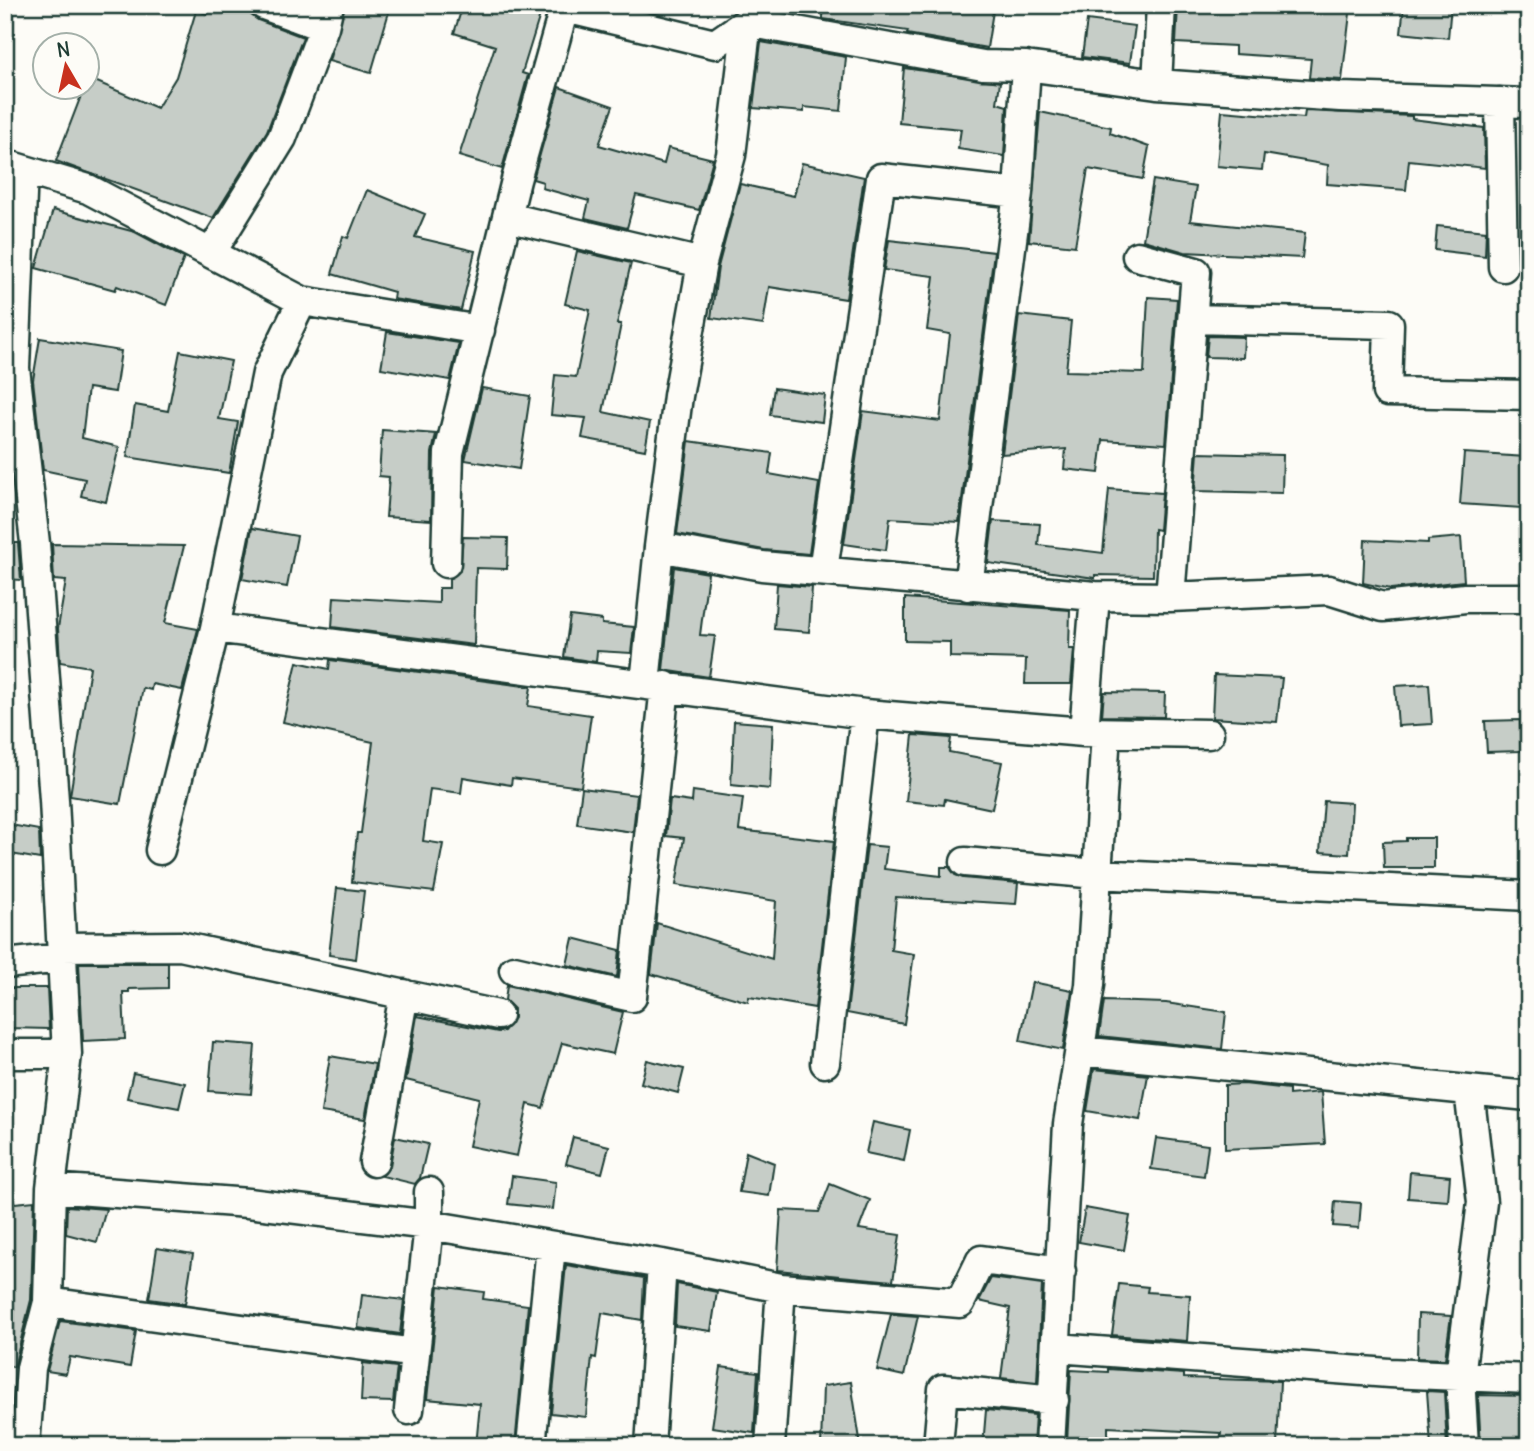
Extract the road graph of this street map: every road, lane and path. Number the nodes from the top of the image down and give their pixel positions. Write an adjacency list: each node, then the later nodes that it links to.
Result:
1 (264, 5): 4 (street)
2 (1161, 5): 7 (street)
3 (565, 7): 5 (street); 12 (street)
4 (327, 16): 13 (street)
5 (747, 22): 6 (street); 15 (street)
6 (1026, 66): 7 (street); 11 (street)
7 (1157, 84): 8 (street)
8 (1500, 102): 9 (street); 16 (street)
9 (1529, 103)
10 (14, 167): 13 (street); 17 (street)
11 (1018, 193): 24 (street); 25 (street)
12 (508, 217): 15 (street); 20 (street)
13 (211, 253): 18 (street)
14 (1137, 256): 19 (street)
15 (702, 263): 22 (street)
16 (1503, 267)
17 (12, 299): 38 (street)
18 (302, 301): 20 (street); 29 (street)
19 (1193, 319): 21 (street); 27 (street)
20 (480, 330): 23 (street)
21 (1529, 395)
22 (659, 547): 24 (street); 30 (street)
23 (446, 563)
24 (823, 570): 25 (street)
25 (968, 586): 26 (street)
26 (1095, 596): 27 (street); 32 (street)
27 (1170, 597): 28 (street)
28 (1529, 598)
29 (215, 628): 30 (street); 34 (street)
30 (655, 685): 31 (street); 40 (street)
31 (865, 714): 32 (street); 46 (street)
32 (1095, 732): 33 (street); 36 (street)
33 (1209, 734)
34 (160, 850)
35 (965, 862): 36 (street)
36 (1097, 874): 37 (street); 43 (street)
37 (1529, 896)
38 (62, 953): 39 (street); 41 (street); 45 (street)
39 (5, 964)
40 (514, 970)
41 (404, 994): 42 (street); 49 (street)
42 (498, 1015)
43 (1080, 1051): 47 (street); 55 (street)
44 (5, 1054): 45 (street)
45 (68, 1054): 50 (street)
46 (825, 1063)
47 (1469, 1090): 48 (street); 60 (street)
48 (1528, 1096)
49 (374, 1162)
50 (51, 1188): 52 (street); 57 (street)
51 (429, 1192): 52 (street)
52 (429, 1225): 53 (street); 59 (street)
53 (551, 1247): 54 (street); 65 (street)
54 (662, 1264): 56 (street); 66 (street)
55 (1061, 1271): 56 (street); 58 (street)
56 (781, 1288): 67 (street)
57 (48, 1302): 59 (street); 64 (street)
58 (1057, 1348): 60 (street); 62 (street)
59 (415, 1353): 63 (street)
60 (1460, 1376): 61 (street); 70 (street)
61 (1529, 1380)
62 (1054, 1400): 68 (street); 69 (street)
63 (409, 1410)
64 (25, 1446)
65 (531, 1446)
66 (650, 1446)
67 (770, 1446)
68 (938, 1446)
69 (1051, 1446)
70 (1464, 1446)

